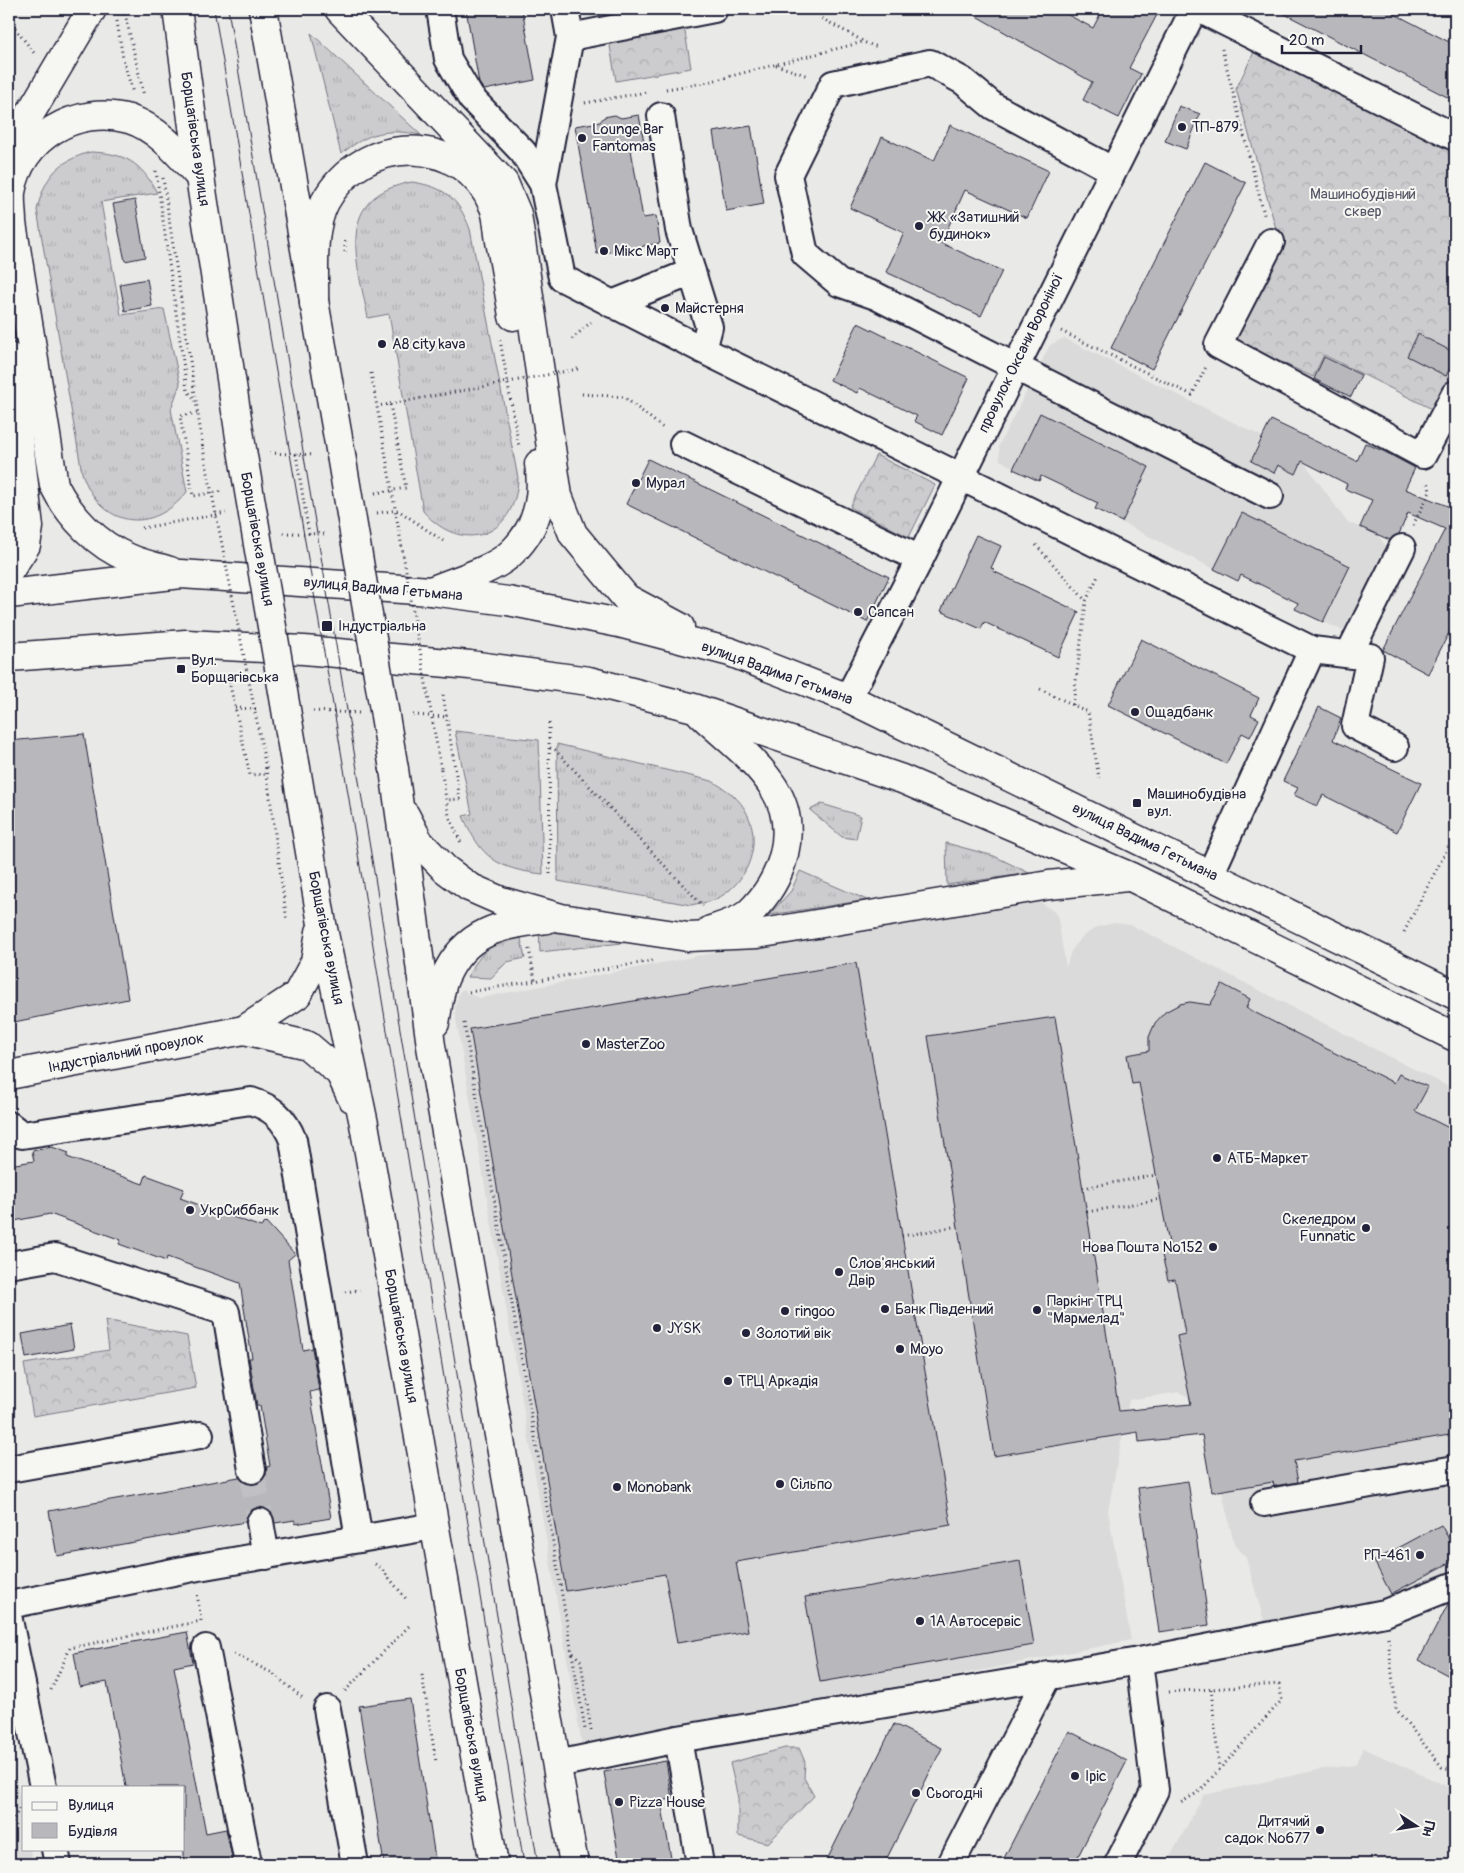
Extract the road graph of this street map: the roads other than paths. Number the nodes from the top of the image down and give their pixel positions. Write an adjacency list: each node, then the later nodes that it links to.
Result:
1 (177, 9): 14 (main road, Борщагівська вулиця)
2 (263, 9): 18 (main road)
3 (339, 9): 34 (main road)
4 (440, 9): 15 (street)
5 (565, 9): 9 (street)
6 (714, 9): 9 (street)
7 (1202, 11): 11 (street); 13 (street, провулок Оксани Вороніної)
8 (104, 13): 12 (main road)
9 (570, 37): 15 (street)
10 (661, 116): 17 (street)
11 (1455, 137)
12 (9, 149)
13 (1112, 170): 22 (street, провулок Оксани Вороніної); 22 (street)
14 (200, 177): 30 (main road); 44 (main road, Борщагівська вулиця, bridge)
15 (543, 184): 19 (street)
16 (1271, 242): 23 (street)
17 (692, 272): 19 (street); 20 (street)
18 (314, 304): 31 (main road); 40 (main road, bridge)
19 (612, 304): 20 (street)
20 (703, 350): 25 (street)
21 (9, 357): 29 (main road)
22 (1014, 367): 25 (street, провулок Оксани Вороніної); 26 (street)
23 (1455, 394)
24 (683, 444): 28 (street)
25 (960, 477): 28 (street, провулок Оксани Вороніної); 33 (street)
26 (1270, 496)
27 (1402, 548): 35 (street)
28 (920, 559): 37 (street, провулок Оксани Вороніної)
29 (9, 571)
30 (181, 574): 31 (main road, вулиця Вадима Гетьмана); 32 (main road, вулиця Вадима Гетьмана)
31 (431, 591): 34 (main road, вулиця Вадима Гетьмана)
32 (9, 594)
33 (1312, 650): 35 (street); 41 (street)
34 (730, 652): 37 (main road, вулиця Вадима Гетьмана)
35 (1349, 654): 39 (street)
36 (9, 657): 38 (main road)
37 (848, 698): 41 (main road, вулиця Вадима Гетьмана)
38 (694, 708): 42 (main road); 45 (main road)
39 (1396, 746)
40 (400, 806): 43 (main road); 49 (main road)
41 (1210, 874): 46 (main road, вулиця Вадима Гетьмана)
42 (1129, 876): 45 (main road); 48 (main road)
43 (561, 918): 45 (main road); 49 (main road)
44 (322, 924): 47 (main road, Індустріальний провулок); 51 (main road, Борщагівська вулиця)
45 (688, 937)
46 (1455, 995)
47 (244, 1030): 50 (main road, Індустріальний провулок); 51 (main road, Індустріальний провулок)
48 (1455, 1037)
49 (431, 1046): 71 (main road)
50 (9, 1075)
51 (364, 1124): 60 (main road, Борщагівська вулиця)
52 (9, 1125): 61 (street)
53 (9, 1265): 57 (street)
54 (200, 1435): 55 (street)
55 (9, 1469)
56 (1455, 1469): 58 (street)
57 (252, 1470)
58 (1264, 1504)
59 (260, 1522): 62 (street)
60 (434, 1526): 61 (street); 77 (main road, Борщагівська вулиця)
61 (350, 1540): 62 (street)
62 (266, 1556): 64 (street)
63 (1455, 1585): 67 (street)
64 (9, 1605)
65 (9, 1620): 72 (street)
66 (206, 1648): 75 (street)
67 (1139, 1661): 68 (street); 81 (street)
68 (1048, 1675): 70 (street); 80 (street)
69 (327, 1709): 76 (street)
70 (678, 1739): 71 (street); 79 (street)
71 (557, 1764): 78 (main road)
72 (43, 1786)
73 (56, 1850): 74 (street)
74 (58, 1864)
75 (245, 1864)
76 (355, 1864)
77 (494, 1864)
78 (574, 1864)
79 (700, 1864)
80 (951, 1864)
81 (1118, 1864)

